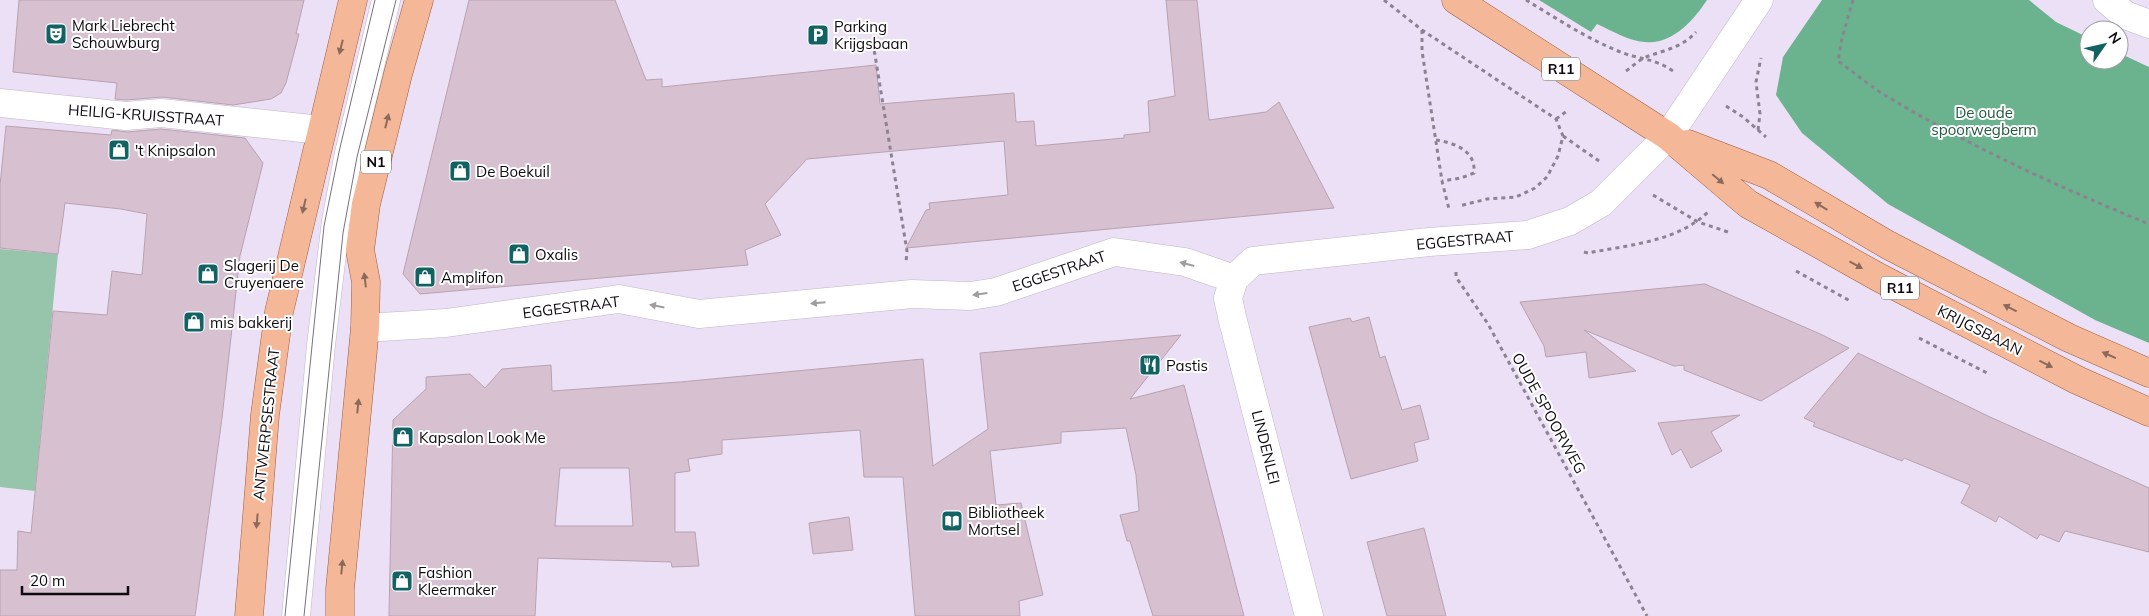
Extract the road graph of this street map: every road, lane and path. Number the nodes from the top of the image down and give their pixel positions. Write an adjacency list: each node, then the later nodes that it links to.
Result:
1 (352, 0): 19 (main road, ANTWERPSESTRAAT, one-way to 19)
2 (386, 0): 33 (street)
3 (419, 0): 29 (main road, N1, one-way to 3)
4 (1384, 0): 12 (path)
5 (1456, 0): 16 (main road, KRIJGSBAAN / R11)
6 (1526, 0): 14 (path)
7 (1759, 0): 15 (street, EGGESTRAAT)
8 (1853, 0): 25 (path)
9 (2107, 0): 10 (street)
10 (2149, 24)
11 (1701, 26): 14 (path)
12 (1422, 30): 18 (path); 21 (path, OUDE SPOORWEG)
13 (872, 43): 28 (path)
14 (1645, 58): 15 (path); 16 (path)
15 (1701, 89): 20 (street, EGGESTRAAT); 22 (path)
16 (1596, 92): 18 (path); 20 (main road, KRIJGSBAAN / R11)
17 (0, 103): 19 (street, HEILIG-KRUISSTRAAT)
18 (1556, 119): 24 (path)
19 (321, 130): 32 (main road, ANTWERPSESTRAAT, one-way to 32)
20 (1668, 136): 26 (street, EGGESTRAAT); 30 (main road, KRIJGSBAAN / R11, one-way to 20); 31 (main road, KRIJGSBAAN / R11, one-way to 31)
21 (1436, 140): 23 (path, OUDE SPOORWEG); 23 (path)
22 (1771, 142)
23 (1442, 181): 24 (path, OUDE SPOORWEG)
24 (1449, 209): 26 (path, OUDE SPOORWEG)
25 (2149, 224)
26 (1450, 228): 27 (street, EGGESTRAAT); 36 (path, OUDE SPOORWEG)
27 (1234, 278): 28 (street, EGGESTRAAT, one-way to 28); 35 (street, LINDENLEI)
28 (904, 294): 29 (street, EGGESTRAAT, one-way to 29)
29 (365, 328): 34 (main road, N1, one-way to 29)
30 (2149, 373)
31 (2149, 412)
32 (249, 616)
33 (296, 616)
34 (340, 616)
35 (1309, 616)
36 (1647, 616)

